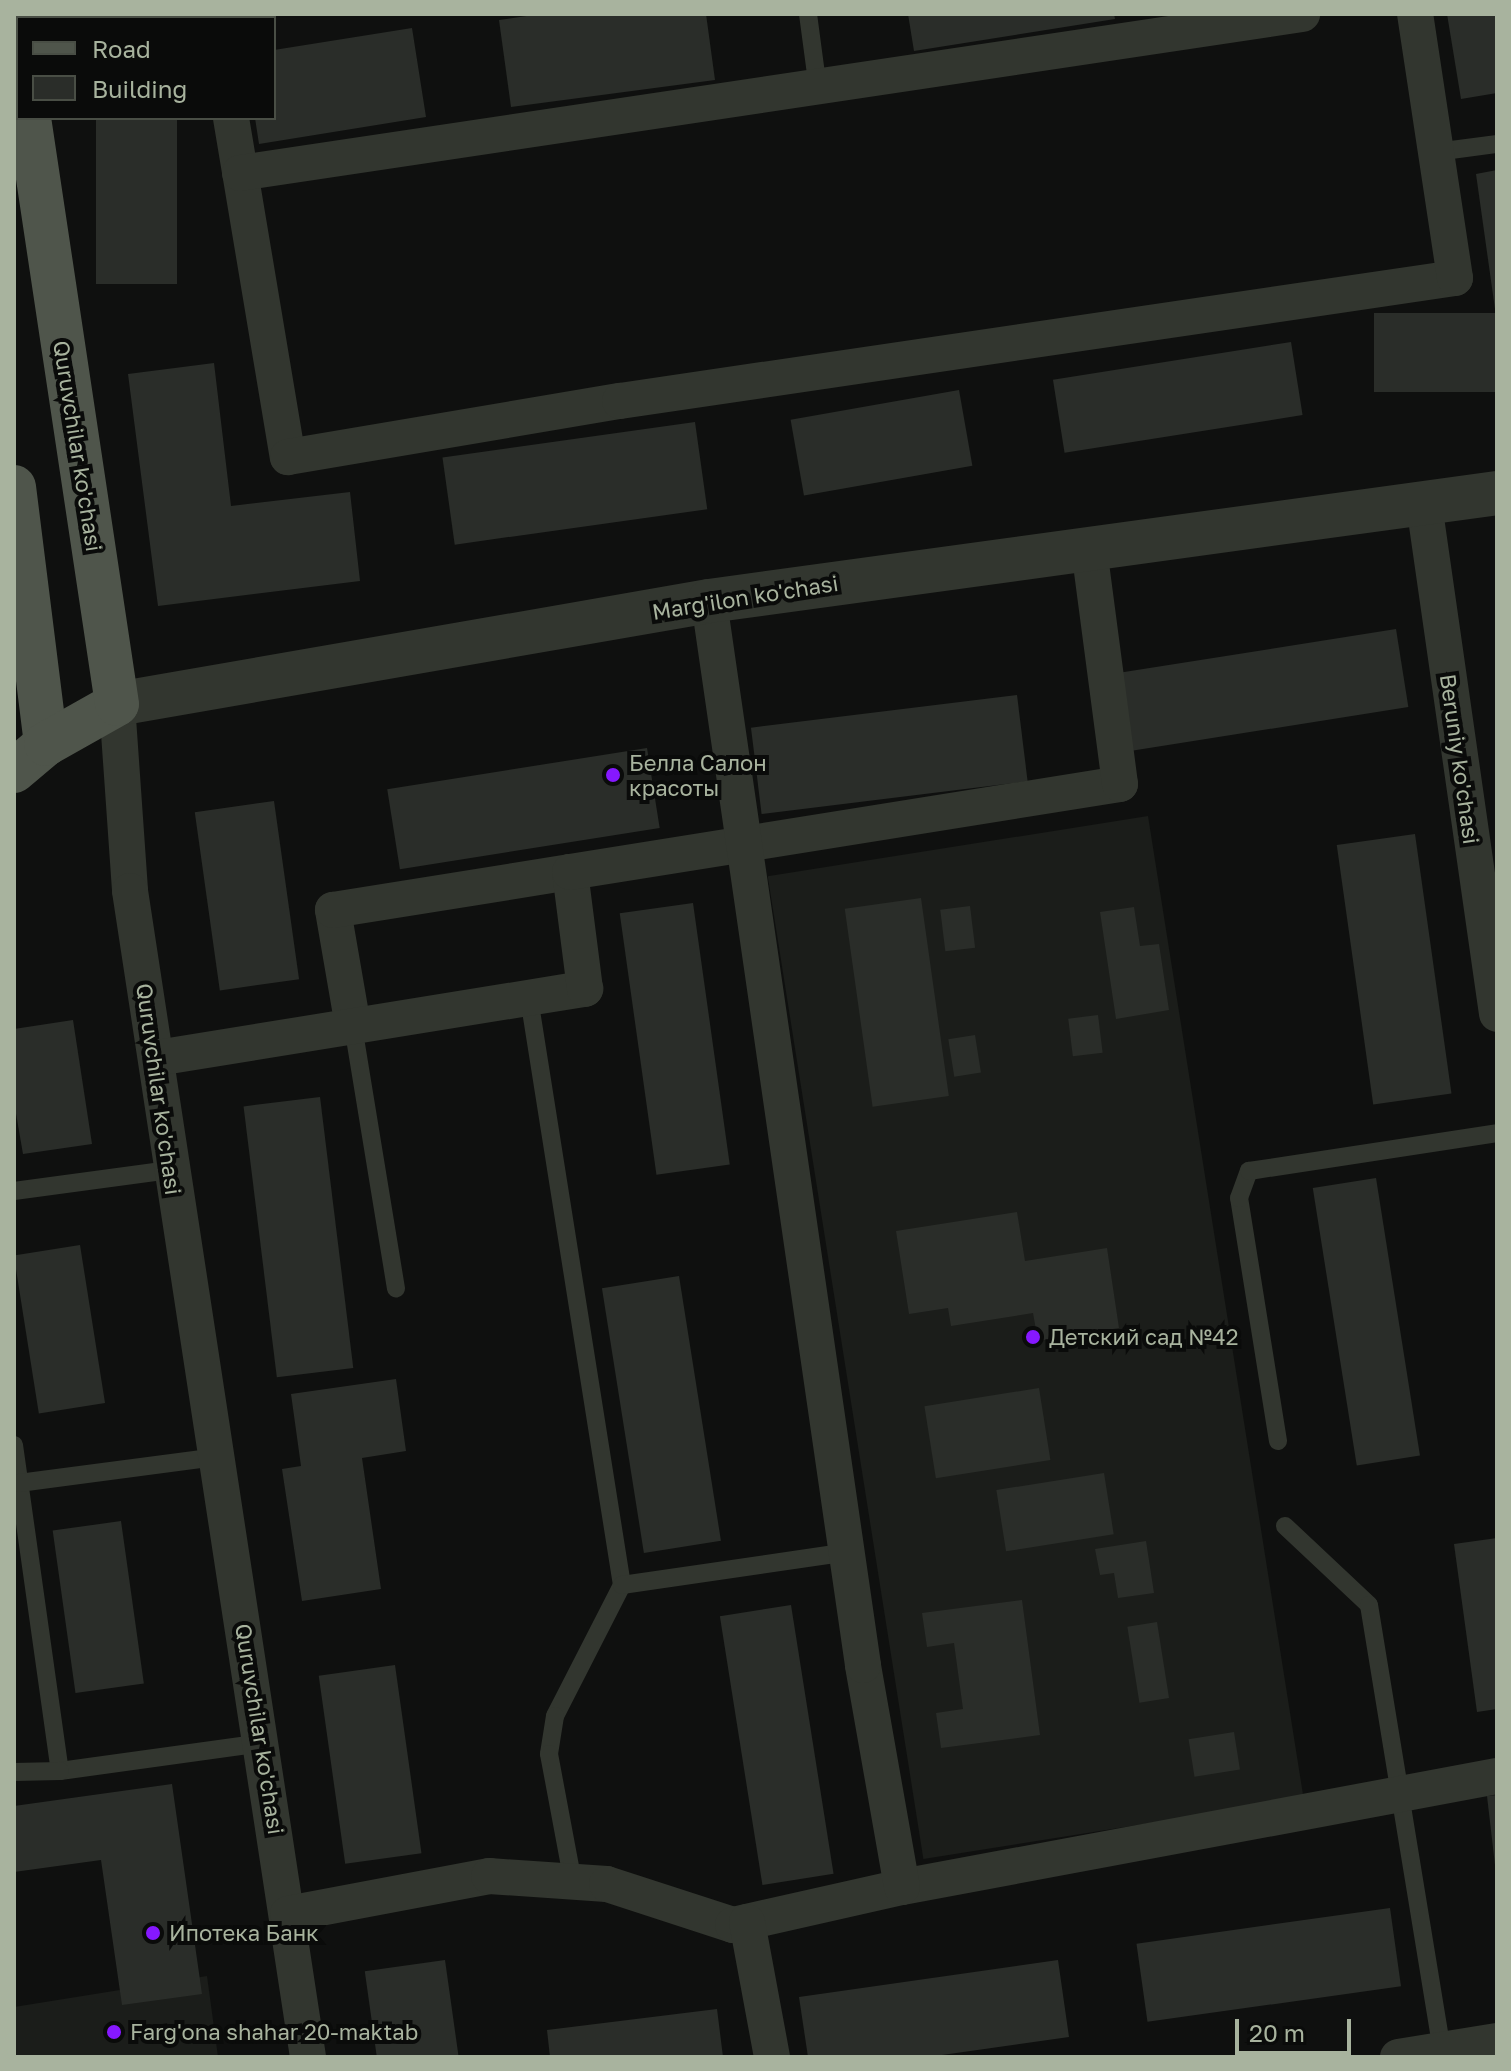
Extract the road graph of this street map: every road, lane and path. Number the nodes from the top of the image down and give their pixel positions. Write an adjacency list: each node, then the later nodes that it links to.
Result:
1 (808, 14): 4 (lane)
2 (1302, 14): 4 (street)
3 (1415, 14): 8 (street)
4 (818, 89): 9 (street)
5 (29, 120): 15 (main road, Quruvchilar ko'chasi)
6 (231, 120): 9 (street)
7 (1497, 144): 8 (lane)
8 (1436, 152): 9 (street)
9 (240, 173)
10 (14, 487): 16 (main road)
11 (1497, 493): 12 (street, Marg'ilon ko'chasi)
12 (1424, 504): 13 (street, Marg'ilon ko'chasi); 20 (street, Beruniy ko'chasi)
13 (1089, 548): 14 (street, Marg'ilon ko'chasi); 17 (street)
14 (709, 601): 15 (street, Marg'ilon ko'chasi); 17 (street)
15 (117, 704): 16 (main road, Marg'ilon ko'chasi); 22 (street, Quruvchilar ko'chasi)
16 (30, 757)
17 (745, 844): 18 (street); 32 (street)
18 (570, 872): 19 (street); 21 (street)
19 (529, 998): 21 (street); 33 (lane)
20 (1497, 1014)
21 (353, 1026): 22 (street); 26 (lane)
22 (157, 1058): 24 (street, Quruvchilar ko'chasi)
23 (1497, 1133): 27 (lane)
24 (170, 1170): 25 (lane); 29 (street, Quruvchilar ko'chasi)
25 (14, 1191)
26 (396, 1288)
27 (1278, 1441)
28 (14, 1445): 30 (lane)
29 (217, 1457): 30 (lane); 34 (street, Quruvchilar ko'chasi)
30 (19, 1483): 35 (lane)
31 (1285, 1526): 38 (lane)
32 (847, 1552): 33 (lane); 40 (street)
33 (622, 1585): 39 (lane)
34 (263, 1743): 35 (lane); 41 (street, Quruvchilar ko'chasi)
35 (60, 1771): 36 (lane)
36 (14, 1772)
37 (1497, 1776): 38 (street)
38 (1400, 1793): 40 (street); 44 (lane)
39 (573, 1882): 41 (street); 42 (street)
40 (902, 1887): 42 (street)
41 (288, 1914): 45 (street, Quruvchilar ko'chasi)
42 (747, 1922): 46 (street)
43 (1497, 2041): 44 (street)
44 (1442, 2049): 47 (street)
45 (308, 2057)
46 (772, 2057)
47 (1398, 2057)

